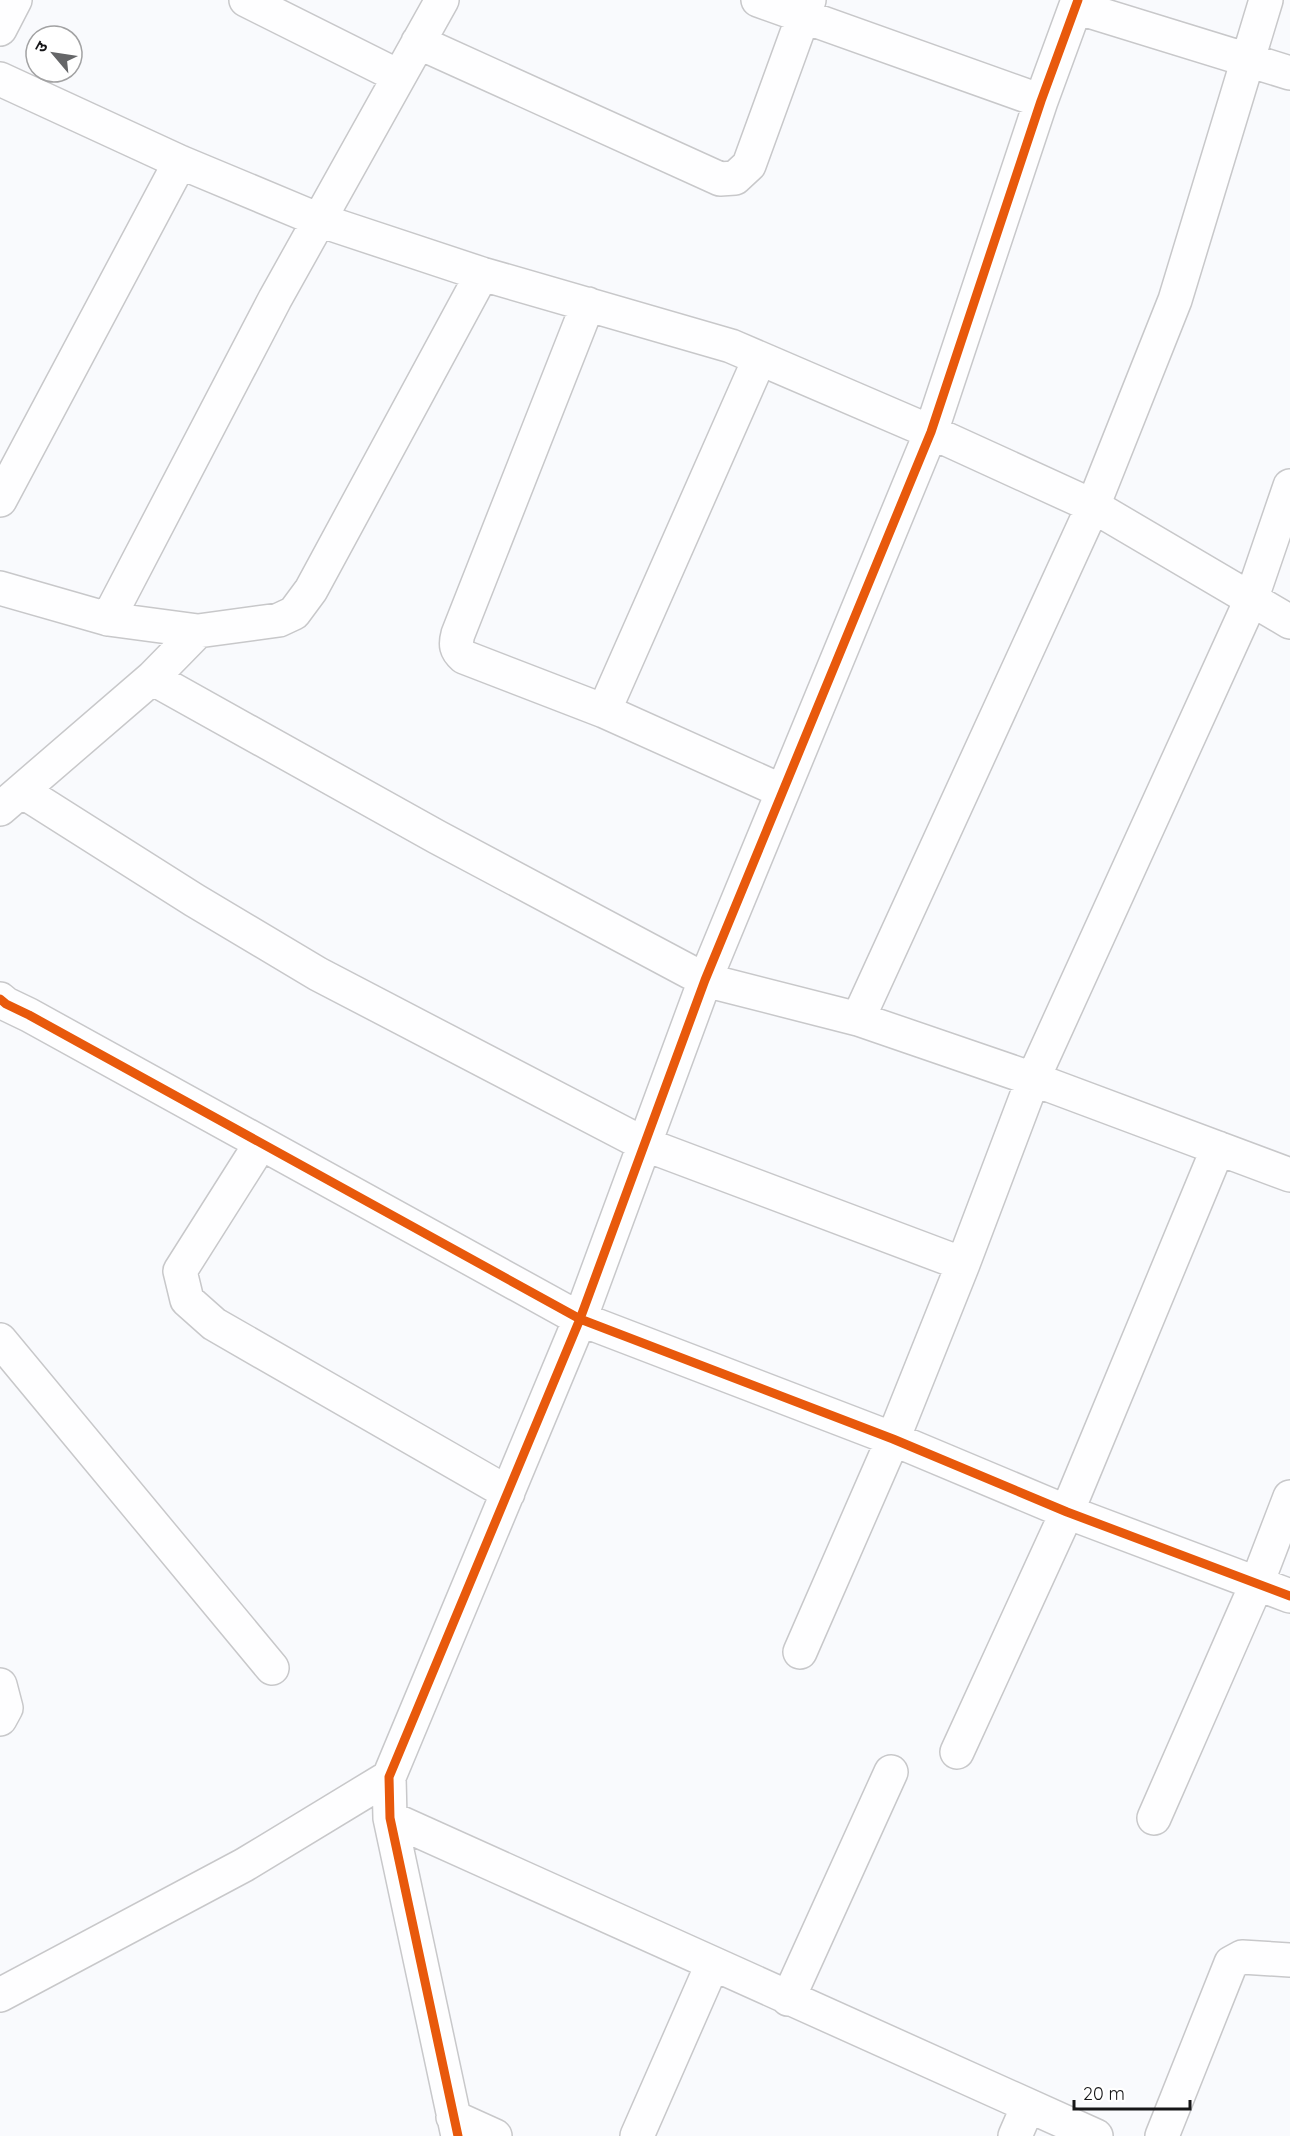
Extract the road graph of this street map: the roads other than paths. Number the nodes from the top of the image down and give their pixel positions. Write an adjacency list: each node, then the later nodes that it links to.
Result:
1 (15, 0): 8 (street)
2 (246, 0): 12 (street)
3 (442, 0): 9 (street)
4 (758, 0): 7 (street)
5 (1266, 0): 10 (street)
6 (1077, 4): 10 (street); 14 (street)
7 (807, 8): 9 (street); 14 (street)
8 (0, 29)
9 (418, 42): 12 (street)
10 (1247, 62): 11 (street); 23 (street)
11 (1290, 74)
12 (398, 76): 16 (street)
13 (0, 79): 15 (street)
14 (1041, 101): 20 (street)
15 (180, 162): 16 (street); 22 (street)
16 (320, 220): 17 (street); 26 (street)
17 (482, 274): 18 (street); 28 (street)
18 (588, 304): 19 (street); 30 (street)
19 (759, 360): 20 (street); 30 (street)
20 (931, 432): 23 (street); 31 (street)
21 (1290, 486): 25 (street)
22 (0, 500)
23 (1093, 506): 25 (street); 35 (street)
24 (0, 588): 26 (street)
25 (1251, 600): 27 (street); 36 (street)
26 (108, 619): 28 (street)
27 (1290, 622)
28 (198, 631): 29 (street)
29 (152, 678): 32 (street); 33 (street)
30 (604, 711): 31 (street)
31 (782, 791): 33 (street)
32 (11, 800): 38 (street)
33 (705, 980): 35 (street); 38 (street)
34 (0, 999): 37 (street)
35 (858, 1019): 36 (street)
36 (1033, 1078): 39 (street); 41 (street)
37 (261, 1143): 42 (street); 45 (street)
38 (644, 1144): 41 (street); 42 (street)
39 (1218, 1148): 40 (street); 47 (street)
40 (1290, 1175)
41 (963, 1264): 44 (street)
42 (580, 1319): 44 (street); 45 (street)
43 (0, 1340): 51 (street)
44 (893, 1439): 47 (street); 50 (street)
45 (507, 1493): 56 (street)
46 (1290, 1497): 48 (street)
47 (1067, 1512): 48 (street); 54 (street)
48 (1257, 1583): 49 (street); 58 (street)
49 (1290, 1596)
50 (800, 1652)
51 (272, 1668)
52 (0, 1685): 53 (street)
53 (0, 1719)
54 (957, 1752)
55 (891, 1772): 62 (street)
56 (389, 1778): 57 (street); 61 (street)
57 (390, 1818): 60 (street); 64 (street)
58 (1154, 1818)
59 (1290, 1960): 69 (street)
60 (712, 1965): 62 (street); 66 (street)
61 (0, 1995)
62 (788, 1999): 63 (street)
63 (1028, 2106): 67 (street); 68 (street)
64 (456, 2126): 65 (street)
65 (495, 2136)
66 (637, 2136)
67 (1015, 2136)
68 (1096, 2136)
69 (1162, 2136)

